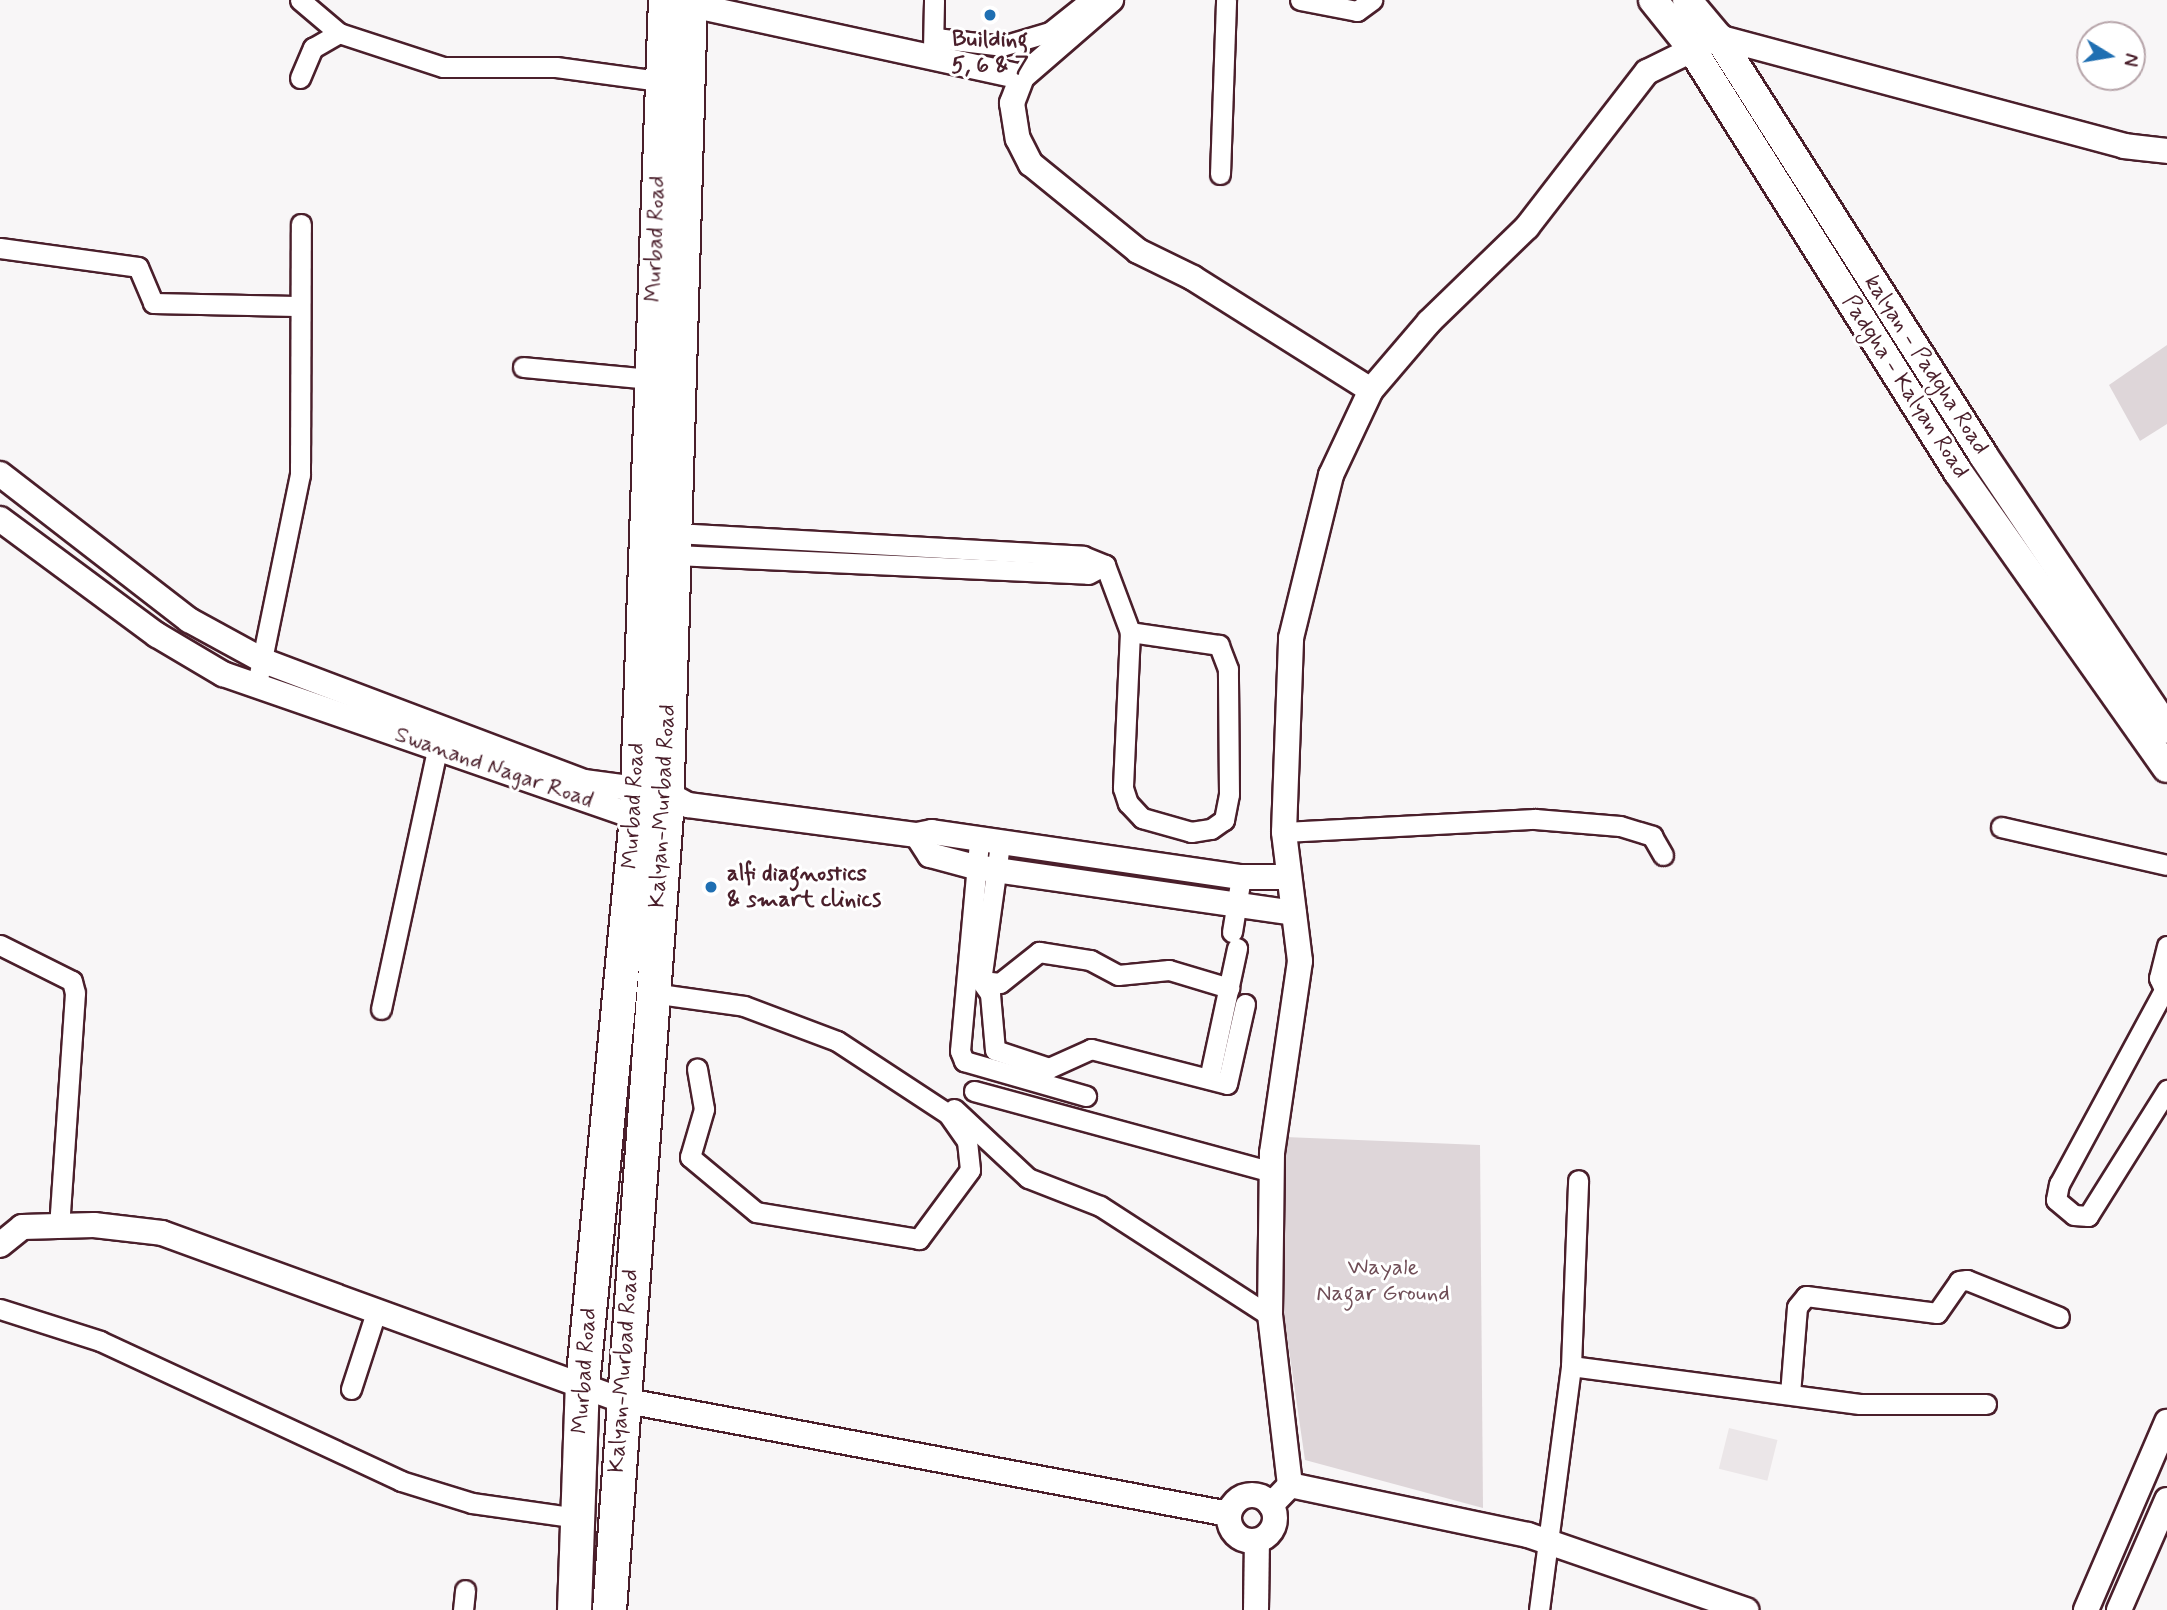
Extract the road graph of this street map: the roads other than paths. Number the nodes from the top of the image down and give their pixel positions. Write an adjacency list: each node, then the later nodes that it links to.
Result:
1 (300, 0): 11 (street)
2 (934, 0): 14 (street)
3 (1090, 0): 14 (street)
4 (1111, 0): 15 (street)
5 (1226, 0): 19 (street)
6 (1300, 0): 7 (street)
7 (1372, 0)
8 (1653, 0): 13 (main road, Padgha - Kalyan Road)
9 (1687, 0): 12 (main road, kalyan - Padgha Road)
10 (678, 1): 14 (street); 17 (highway, Murbad Road); 22 (highway, Kalyan-Murbad Road)
11 (339, 33): 16 (street); 17 (street)
12 (1718, 37): 13 (street); 18 (street); 27 (main road, kalyan - Padgha Road)
13 (1690, 46): 26 (street); 28 (main road, Padgha - Kalyan Road)
14 (933, 48): 15 (street)
15 (1022, 77): 26 (street)
16 (300, 78)
17 (660, 80): 22 (highway, Murbad Road)
18 (2167, 151)
19 (1220, 174)
20 (301, 224): 23 (street)
21 (0, 248): 23 (street)
22 (670, 268): 25 (highway, Murbad Road); 31 (highway, Kalyan-Murbad Road)
23 (296, 306): 35 (street)
24 (523, 367): 25 (street)
25 (651, 379): 42 (highway, Murbad Road)
26 (1371, 390): 44 (street)
27 (1983, 456): 28 (main road); 39 (main road, kalyan - Padgha Road)
28 (1958, 472): 41 (main road, Padgha - Kalyan Road)
29 (0, 474): 32 (street, Swanand Nagar Road)
30 (0, 519): 34 (street, Swanand Nagar Road)
31 (675, 544): 33 (street); 42 (highway, Kalyan-Murbad Road)
32 (189, 620): 34 (street); 35 (street, Swanand Nagar Road)
33 (1130, 632): 33 (street)
34 (174, 645): 36 (street, Swanand Nagar Road)
35 (264, 661): 36 (street); 37 (street, Swanand Nagar Road)
36 (256, 685): 37 (street, Swanand Nagar Road)
37 (372, 712): 38 (street, Swanand Nagar Road); 40 (street, Swanand Nagar Road)
38 (444, 724): 40 (street); 42 (street, Swanand Nagar Road)
39 (2167, 729)
40 (437, 749): 42 (street, Swanand Nagar Road); 61 (street)
41 (2167, 768)
42 (658, 804): 45 (street); 58 (highway, Kalyan-Murbad Road); 77 (highway, Murbad Road)
43 (2001, 827): 48 (street)
44 (1284, 832): 47 (street); 51 (street)
45 (917, 835): 46 (street); 49 (street)
46 (989, 843): 49 (street); 50 (street)
47 (1663, 855)
48 (2167, 865)
49 (985, 868): 52 (street); 56 (street); 67 (street)
50 (1241, 877): 51 (street); 52 (street)
51 (1289, 877): 53 (street)
52 (1237, 905): 53 (street); 57 (street)
53 (1294, 913): 68 (street)
54 (0, 945): 70 (street)
55 (2167, 946): 59 (street)
56 (981, 981): 57 (street); 63 (street)
57 (1229, 988): 63 (street)
58 (652, 993): 62 (street); 80 (highway, Kalyan-Murbad Road)
59 (2165, 994): 65 (street)
60 (1245, 1004): 63 (street)
61 (381, 1009)
62 (697, 1069)
63 (1209, 1079)
64 (930, 1087): 74 (street)
65 (2167, 1090)
66 (974, 1091): 68 (street)
67 (1086, 1096)
68 (1272, 1172): 74 (street)
69 (1578, 1180): 76 (street)
70 (59, 1226): 71 (street); 73 (street)
71 (0, 1245)
72 (0, 1309): 87 (street)
73 (377, 1309): 77 (street); 78 (street)
74 (1270, 1316): 83 (street)
75 (2059, 1317): 79 (street)
76 (1571, 1366): 79 (street); 88 (street)
77 (582, 1385): 80 (street); 87 (highway, Murbad Road)
78 (351, 1389)
79 (1790, 1395): 81 (street)
80 (622, 1399): 86 (street); 94 (highway, Kalyan-Murbad Road)
81 (1986, 1404)
82 (2167, 1422): 97 (street)
83 (1290, 1485): 85 (street); 88 (street)
84 (2167, 1500): 98 (street)
85 (1272, 1505): 86 (street); 89 (street)
86 (1229, 1514): 89 (street)
87 (577, 1518): 93 (highway, Murbad Road)
88 (1545, 1539): 91 (street); 96 (street)
89 (1256, 1541): 95 (street)
90 (465, 1590): 92 (street)
91 (1738, 1609)
92 (463, 1610)
93 (574, 1610)
94 (608, 1610)
95 (1256, 1610)
96 (1539, 1610)
97 (2086, 1610)
98 (2119, 1610)

